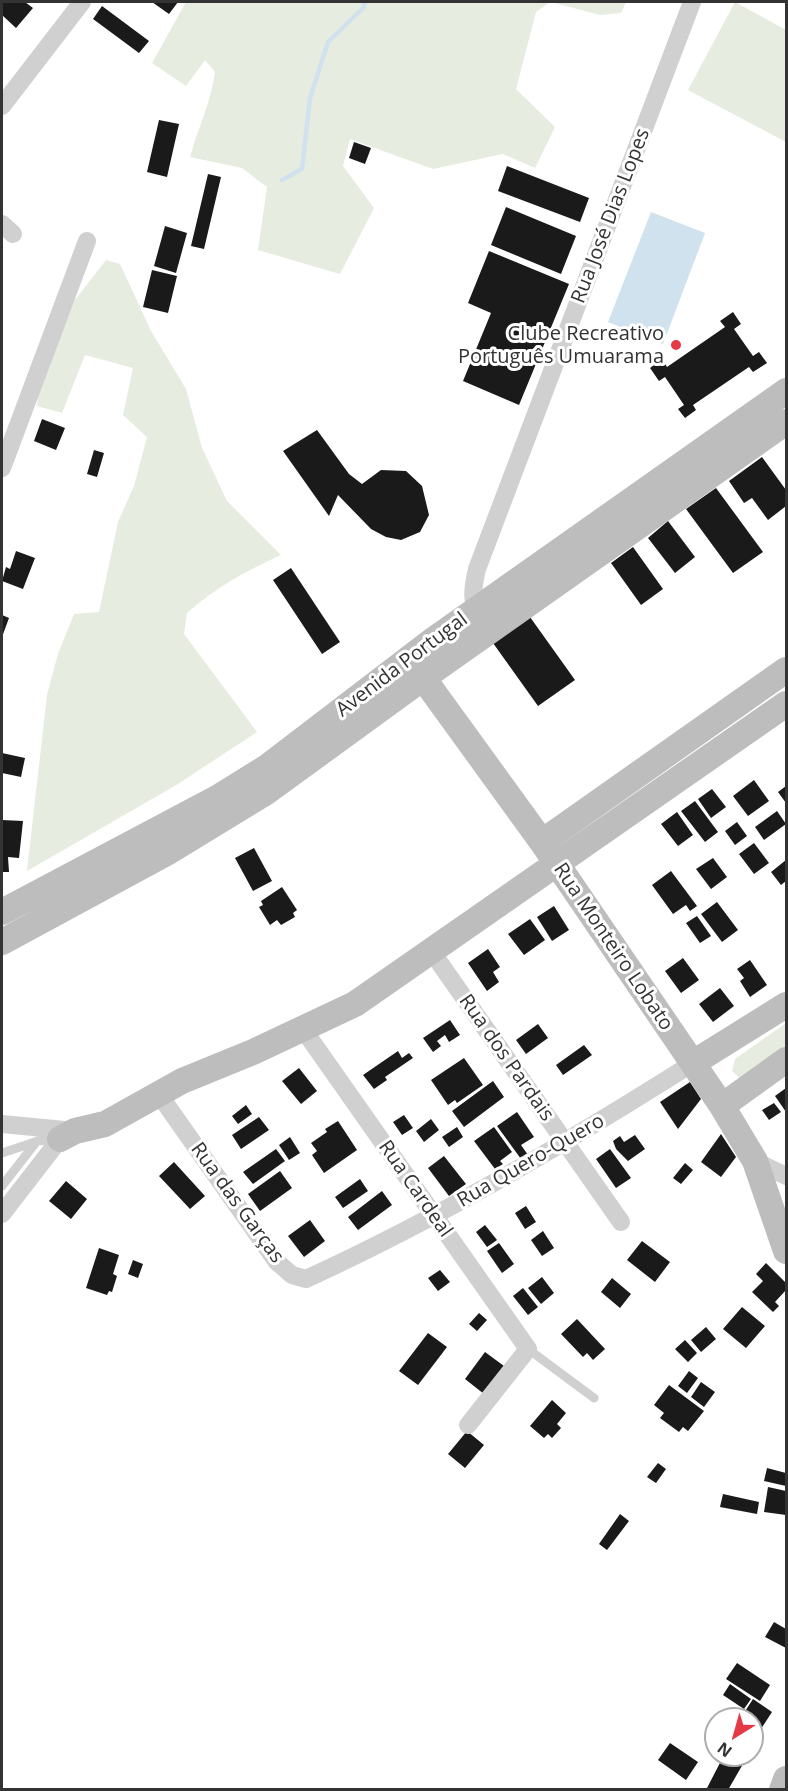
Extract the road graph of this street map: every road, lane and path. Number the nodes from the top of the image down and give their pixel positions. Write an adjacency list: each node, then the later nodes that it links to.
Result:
1 (82, 2): 3 (street)
2 (692, 2): 9 (street, Rua José Dias Lopes)
3 (2, 106)
4 (87, 242): 7 (street)
5 (786, 391): 8 (main road, Avenida Portugal)
6 (786, 422): 8 (main road, Avenida Portugal)
7 (2, 468)
8 (655, 500): 9 (main road, Avenida Portugal); 10 (main road, Avenida Portugal)
9 (474, 610): 10 (street); 11 (main road, Avenida Portugal)
10 (489, 632): 11 (main road, Avenida Portugal)
11 (416, 669): 14 (main road, Rua Monteiro Lobato); 16 (main road, Avenida Portugal); 17 (main road)
12 (786, 670): 14 (main road)
13 (786, 704): 15 (main road)
14 (542, 842): 15 (main road, Rua Monteiro Lobato)
15 (556, 863): 18 (main road); 22 (main road, Rua Monteiro Lobato)
16 (2, 912)
17 (2, 942)
18 (432, 952): 20 (main road); 27 (street, Rua dos Pardais)
19 (786, 1005): 22 (main road)
20 (303, 1029): 23 (main road); 33 (street, Rua Cardeal)
21 (786, 1060): 24 (main road)
22 (693, 1063): 24 (main road, Rua Monteiro Lobato); 27 (street, Rua Quero-Quero)
23 (158, 1093): 26 (main road); 36 (street, Rua das Garças)
24 (722, 1106): 29 (main road, Rua Monteiro Lobato)
25 (2, 1124): 26 (street)
26 (58, 1137): 28 (lane); 31 (lane); 32 (street)
27 (566, 1143): 33 (street, Rua Quero-Quero); 34 (street, Rua dos Pardais)
28 (2, 1154)
29 (755, 1161): 30 (street); 35 (main road, Rua Monteiro Lobato)
30 (786, 1176)
31 (2, 1186)
32 (2, 1214)
33 (434, 1216): 36 (street, Rua Quero-Quero); 37 (street, Rua Cardeal)
34 (621, 1222)
35 (786, 1251)
36 (365, 1252)
37 (528, 1348): 38 (lane); 39 (street)
38 (594, 1398)
39 (468, 1425)
40 (786, 1779): 41 (main road)
41 (783, 1790)

